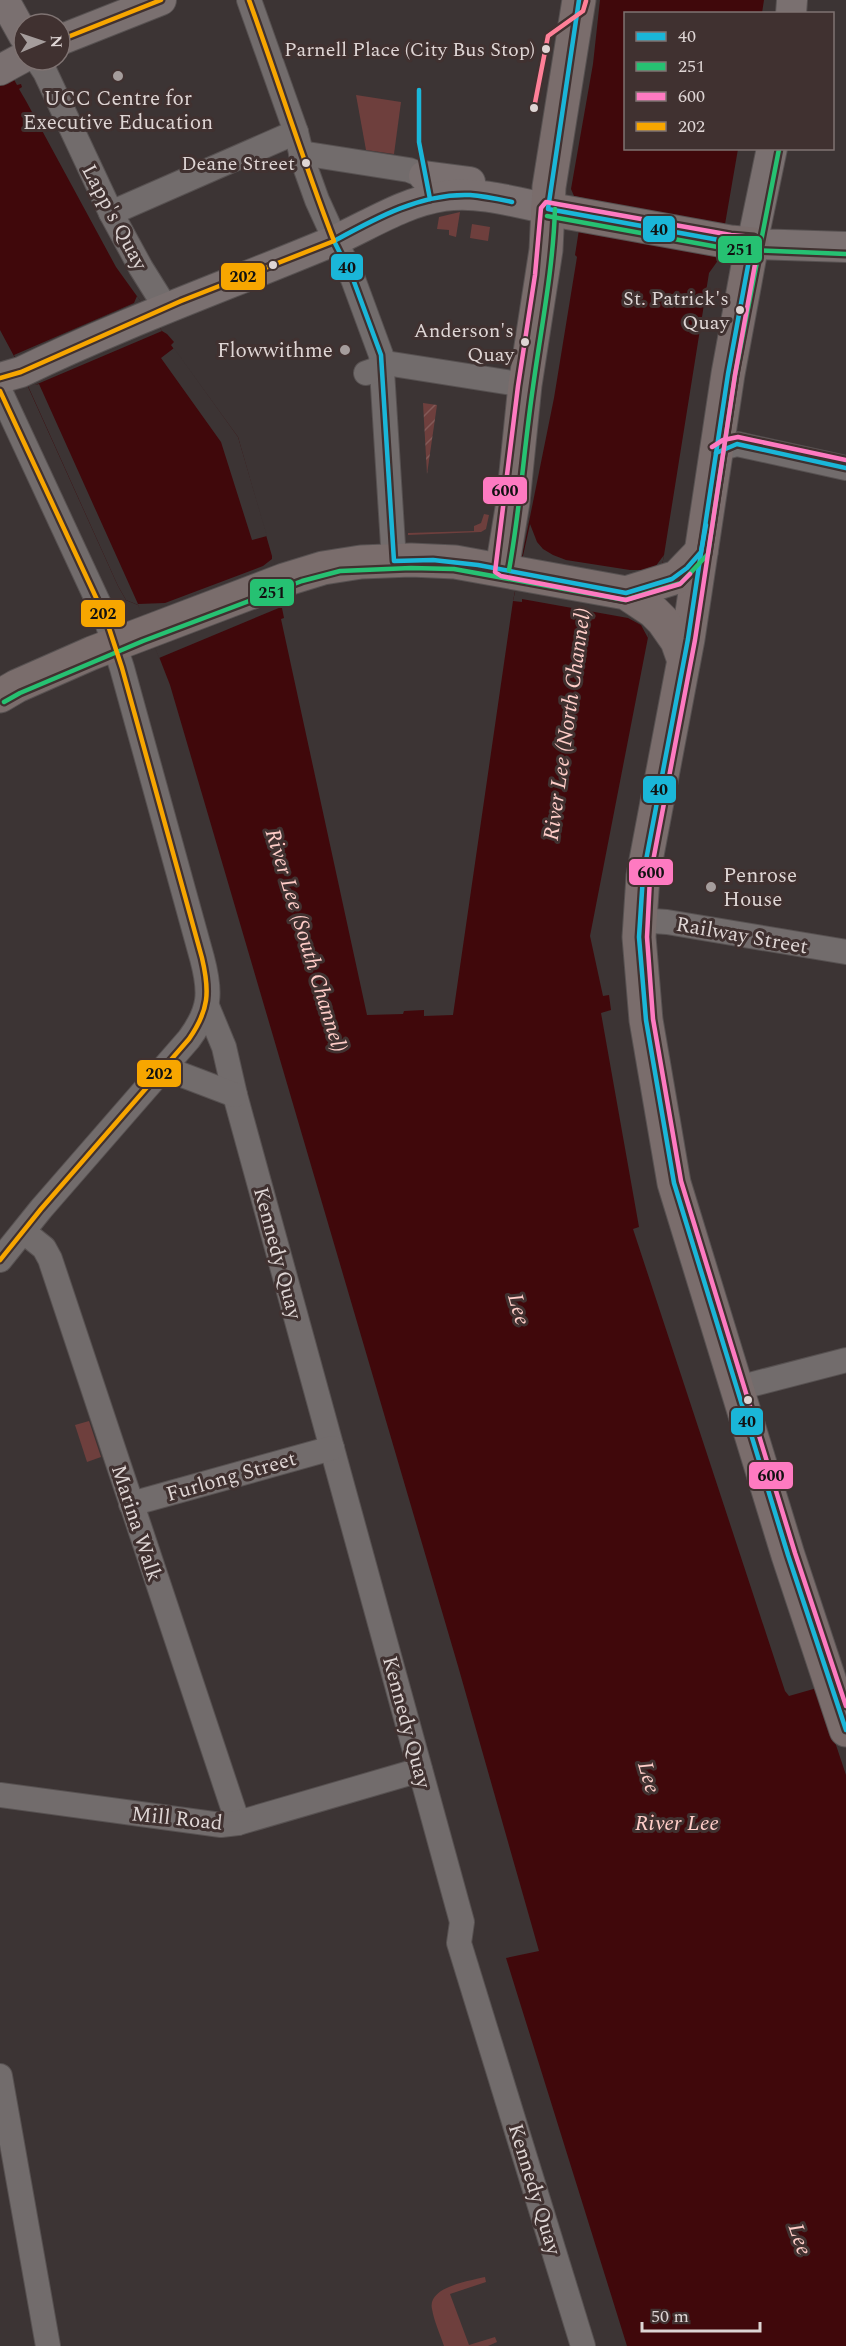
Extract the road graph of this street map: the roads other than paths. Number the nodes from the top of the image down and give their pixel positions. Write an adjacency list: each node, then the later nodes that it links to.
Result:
1 (4, 0): 5 (main road)
2 (161, 0): 6 (main road)
3 (249, 0): 8 (street)
4 (579, 0): 11 (highway)
5 (12, 14)
6 (72, 35)
7 (45, 72): 12 (street, Lapp's Quay)
8 (299, 142): 10 (street); 12 (street); 13 (street)
9 (770, 150): 14 (main road)
10 (427, 187): 11 (main road); 13 (main road)
11 (559, 211): 14 (highway); 19 (highway)
12 (111, 213): 16 (street, Lapp's Quay)
13 (334, 241): 16 (main road); 17 (street)
14 (740, 242): 15 (main road); 20 (highway)
15 (846, 247)
16 (158, 312): 18 (main road)
17 (374, 371): 19 (street); 23 (street)
18 (7, 380): 26 (street)
19 (525, 386): 24 (highway)
20 (716, 453): 21 (street); 22 (highway)
21 (846, 468)
22 (701, 552): 25 (highway); 27 (highway)
23 (394, 561): 24 (highway); 26 (highway)
24 (510, 571): 25 (highway)
25 (659, 598): 27 (highway)
26 (127, 639): 28 (highway); 31 (street)
27 (683, 658): 29 (highway)
28 (6, 691)
29 (638, 920): 30 (street, Railway Street); 37 (highway)
30 (846, 952)
31 (207, 1006): 32 (street); 33 (street, Kennedy Quay)
32 (164, 1068): 33 (street); 34 (street)
33 (235, 1095): 38 (street, Kennedy Quay)
34 (24, 1232): 35 (street); 39 (street, Marina Walk)
35 (0, 1260)
36 (846, 1360): 37 (street)
37 (738, 1388): 40 (highway)
38 (332, 1448): 39 (street, Furlong Street); 41 (street, Kennedy Quay)
39 (131, 1504): 43 (street, Marina Walk)
40 (846, 1731)
41 (420, 1770): 43 (street, Mill Road); 46 (street, Kennedy Quay)
42 (0, 1795): 43 (street, Mill Road)
43 (238, 1823)
44 (0, 2076): 45 (street)
45 (48, 2346)
46 (583, 2346)

